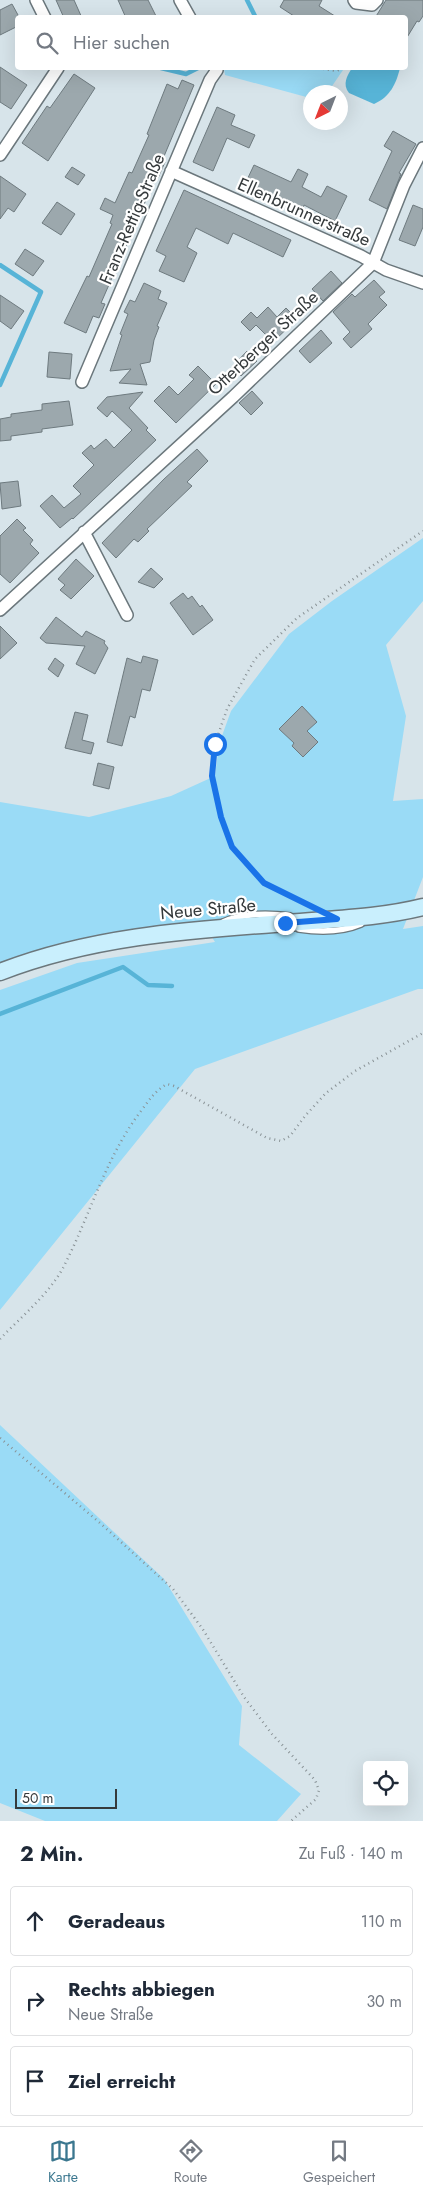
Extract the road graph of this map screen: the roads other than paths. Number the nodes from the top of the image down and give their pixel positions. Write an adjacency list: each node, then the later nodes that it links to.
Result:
1 (36, 0): 5 (street)
2 (180, 0): 6 (street)
3 (354, 0): 4 (street)
4 (378, 0)
5 (44, 15)
6 (188, 15)
7 (57, 70): 10 (street)
8 (216, 70): 11 (street, Franz-Rettig-Straße)
9 (423, 148): 12 (street, Otterberger Straße)
10 (0, 155)
11 (172, 171): 12 (street, Ellenbrunnerstraße); 14 (street, Franz-Rettig-Straße)
12 (373, 263): 13 (street, Ellenbrunnerstraße); 15 (street, Otterberger Straße)
13 (423, 283)
14 (82, 382)
15 (84, 532): 16 (street, Otterberger Straße); 17 (street)
16 (0, 610)
17 (127, 615)
18 (423, 907): 20 (main road, Neue Straße)
19 (315, 914): 20 (main road, Neue Straße); 21 (main road, Neue Straße); 22 (lane)
20 (381, 914): 21 (lane)
21 (272, 924): 22 (main road, Neue Straße)
22 (210, 928): 23 (main road, Neue Straße)
23 (0, 972)

